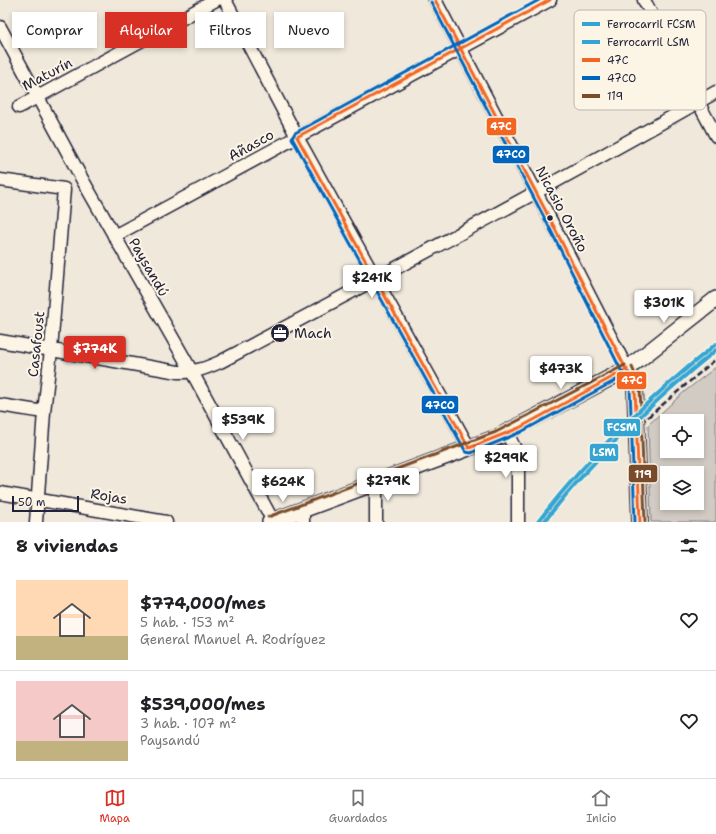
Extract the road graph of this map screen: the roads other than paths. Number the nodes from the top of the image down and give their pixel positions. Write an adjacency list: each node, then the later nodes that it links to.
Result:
1 (216, 0): 10 (street, Maturín)
2 (225, 0): 16 (street)
3 (435, 0): 8 (street, Nicasio Oroño)
4 (550, 0): 8 (street, Añasco)
5 (644, 0): 6 (street)
6 (649, 10)
7 (0, 27): 10 (street, Paysandú)
8 (461, 48): 16 (street, Añasco); 20 (street, Nicasio Oroño)
9 (716, 92): 11 (street)
10 (37, 96): 12 (street, Maturín); 17 (street, Paysandú)
11 (706, 98)
12 (19, 107)
13 (684, 110): 20 (street)
14 (702, 110): 15 (street)
15 (716, 136)
16 (297, 137): 21 (street, Añasco); 22 (street)
17 (82, 179): 19 (street); 21 (street, Paysandú)
18 (0, 180): 19 (street)
19 (64, 189): 25 (street, Casafoust)
20 (537, 193): 22 (street); 26 (street, Nicasio Oroño)
21 (114, 236): 27 (street, Paysandú)
22 (375, 280): 27 (street); 31 (street)
23 (716, 299): 26 (main road)
24 (0, 341): 25 (street)
25 (51, 350): 27 (street); 29 (street, Casafoust)
26 (627, 369): 30 (main road); 41 (main road)
27 (192, 372): 38 (street, Paysandú)
28 (0, 405): 29 (street)
29 (44, 412): 34 (street, Casafoust)
30 (507, 433): 31 (main road); 40 (street)
31 (468, 448): 32 (main road)
32 (376, 483): 35 (main road); 39 (street)
33 (0, 493): 34 (street, Rojas)
34 (39, 500): 36 (street, Casafoust); 37 (street, Rojas)
35 (303, 516): 38 (main road)
36 (36, 522)
37 (166, 522)
38 (271, 522)
39 (376, 522)
40 (518, 522)
41 (640, 522)

